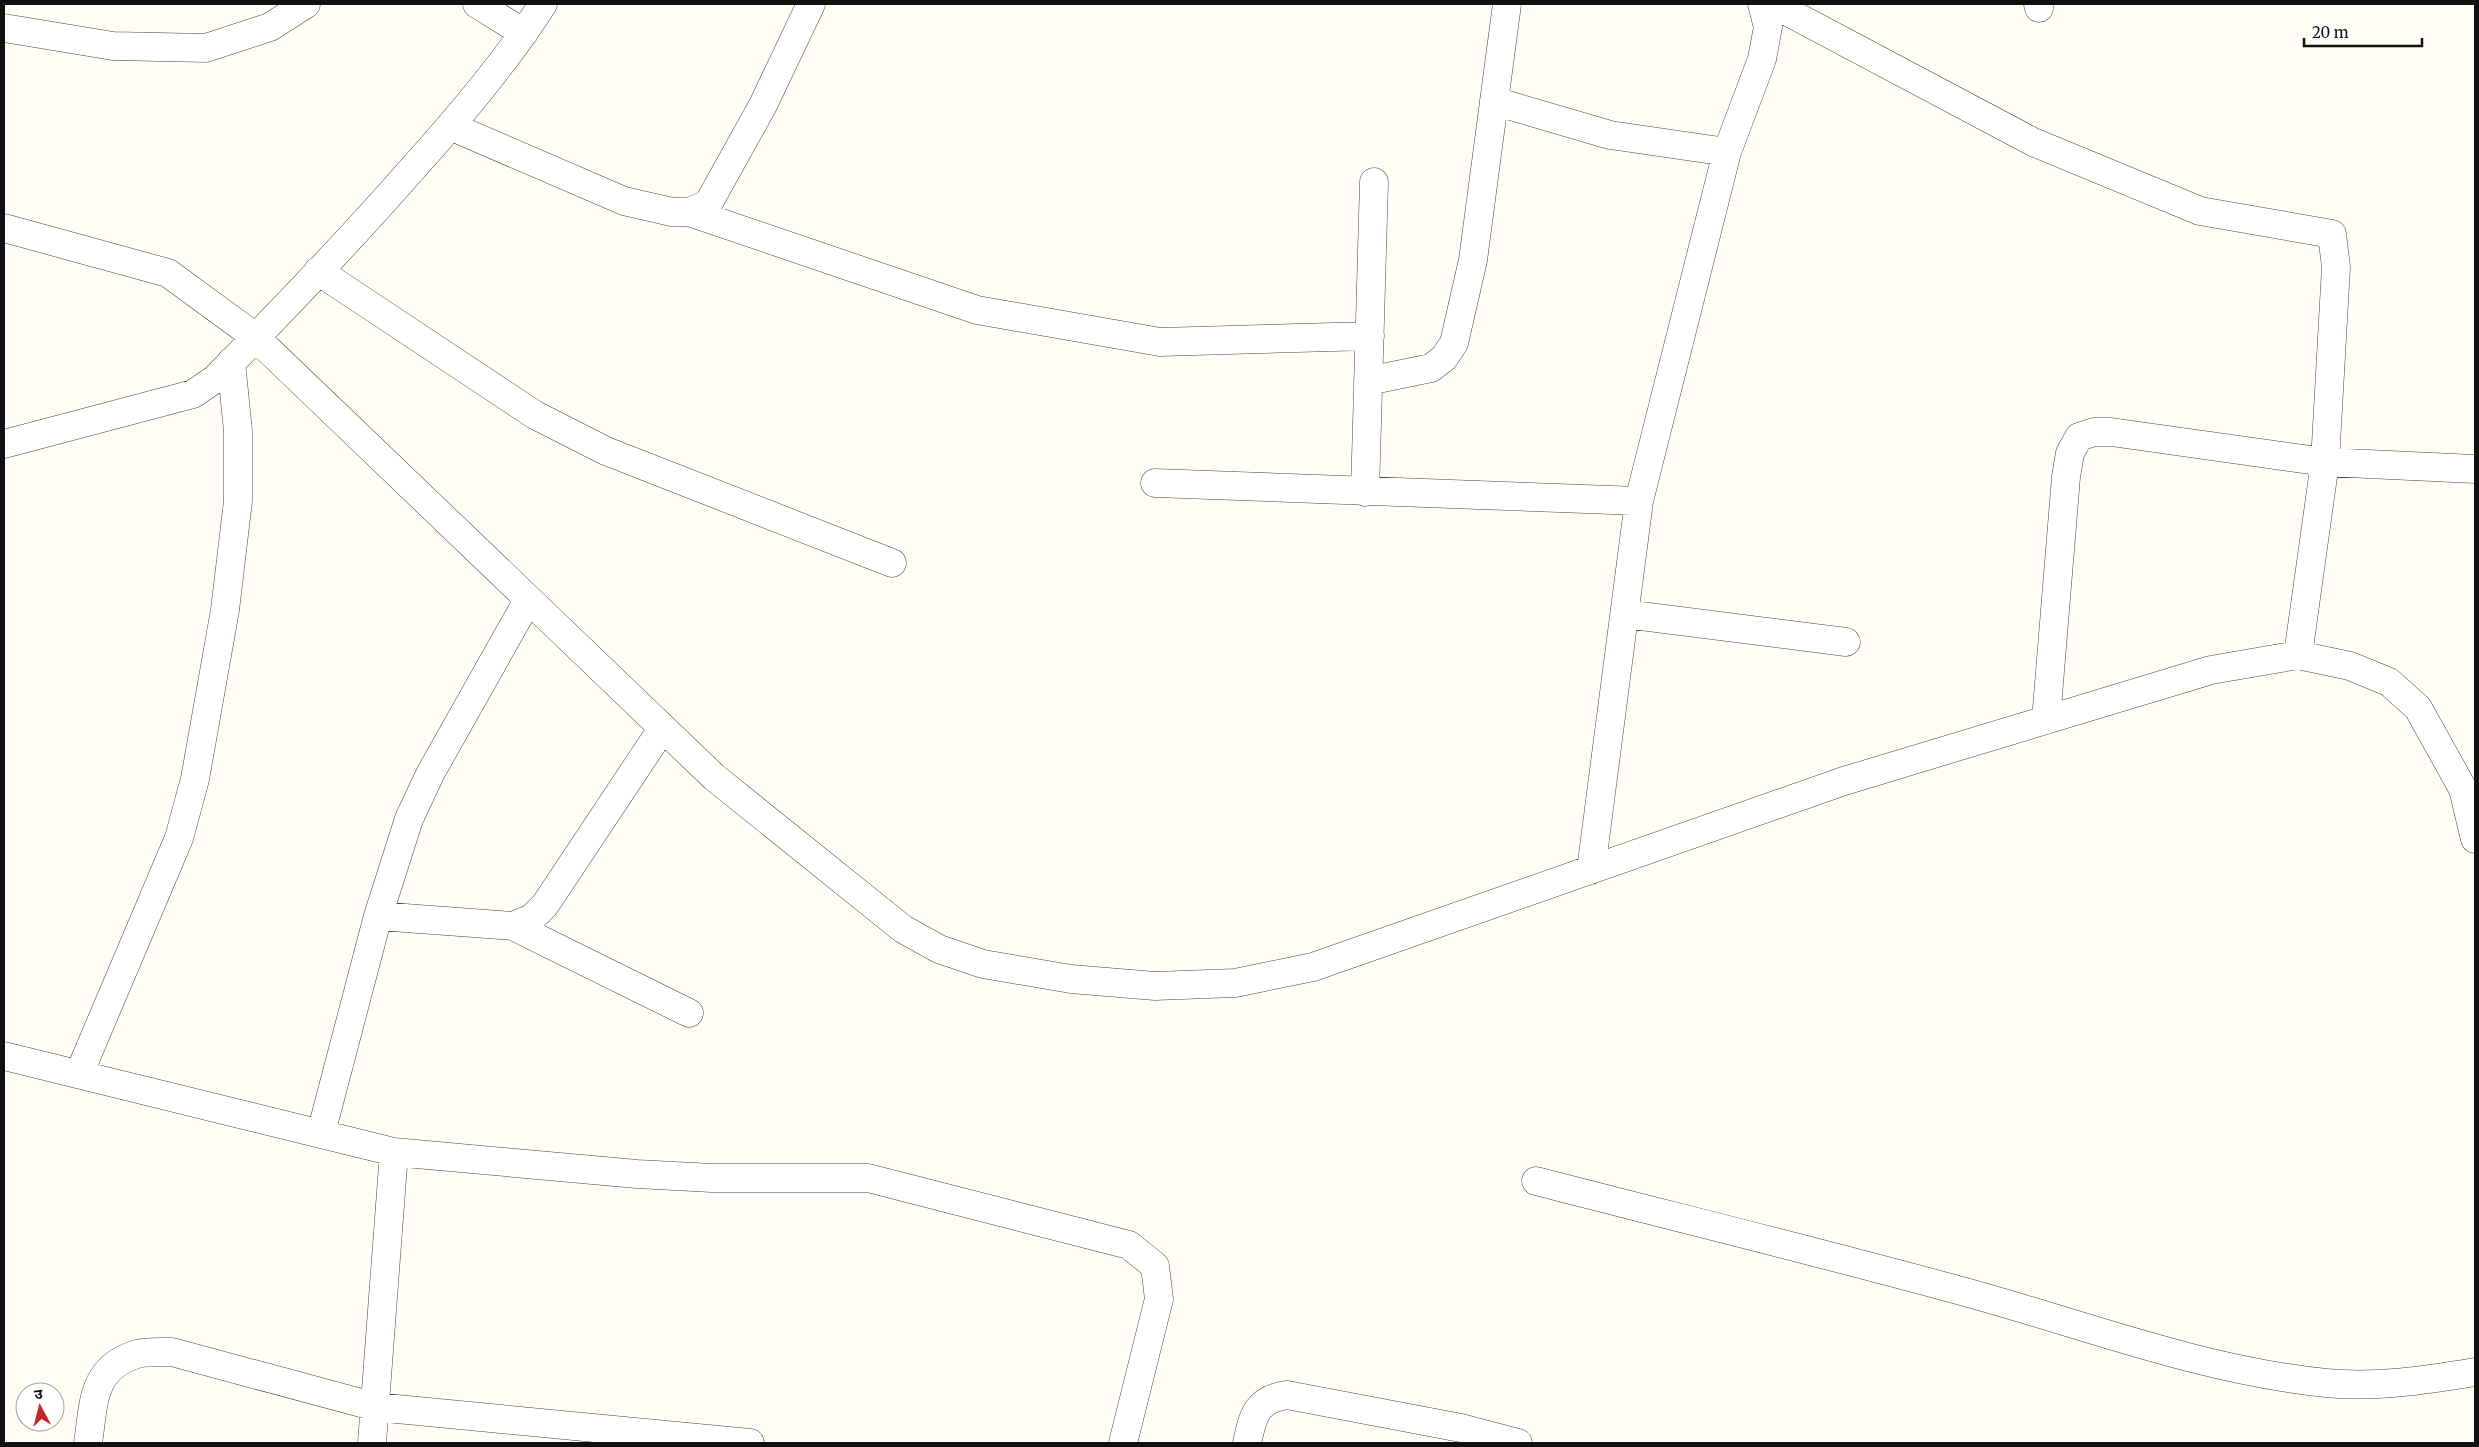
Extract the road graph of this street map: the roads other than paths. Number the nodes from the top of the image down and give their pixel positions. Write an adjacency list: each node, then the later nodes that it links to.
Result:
1 (306, 4): 8 (street)
2 (476, 4): 9 (street)
3 (542, 4): 9 (street)
4 (811, 4): 14 (street)
5 (1507, 4): 10 (street)
6 (1762, 4): 12 (street)
7 (1773, 4): 22 (street)
8 (4, 28)
9 (524, 33): 11 (street)
10 (1494, 101): 12 (street); 20 (street)
11 (450, 126): 14 (street); 16 (street)
12 (1727, 152): 26 (street)
13 (1374, 182): 18 (street)
14 (689, 212): 18 (street)
15 (4, 228): 17 (street)
16 (318, 271): 17 (street); 27 (street)
17 (254, 336): 19 (street); 28 (street)
18 (1370, 336): 20 (street)
19 (231, 362): 21 (street); 40 (street)
20 (1368, 381): 25 (street)
21 (4, 444)
22 (2325, 462): 23 (street); 31 (street); 32 (street)
23 (2475, 470)
24 (1155, 483): 25 (street)
25 (1365, 492): 26 (street)
26 (1639, 500): 29 (street)
27 (892, 563)
28 (528, 600): 33 (street); 36 (street)
29 (1625, 614): 30 (street); 35 (street)
30 (1846, 642)
31 (2298, 655): 32 (street); 34 (street)
32 (2046, 720): 35 (street)
33 (662, 729): 35 (street); 37 (street)
34 (2475, 839)
35 (1590, 870)
36 (378, 916): 37 (street); 41 (street)
37 (513, 926): 38 (street)
38 (689, 1013)
39 (4, 1056): 40 (street)
40 (79, 1074): 41 (street)
41 (321, 1133): 42 (street)
42 (394, 1152): 45 (street); 49 (street)
43 (1536, 1181): 44 (street)
44 (2475, 1372)
45 (376, 1407): 46 (street); 47 (street); 48 (street)
46 (88, 1443)
47 (372, 1443)
48 (750, 1443)
49 (1123, 1443)
50 (1247, 1443): 51 (street)
51 (1518, 1443)

